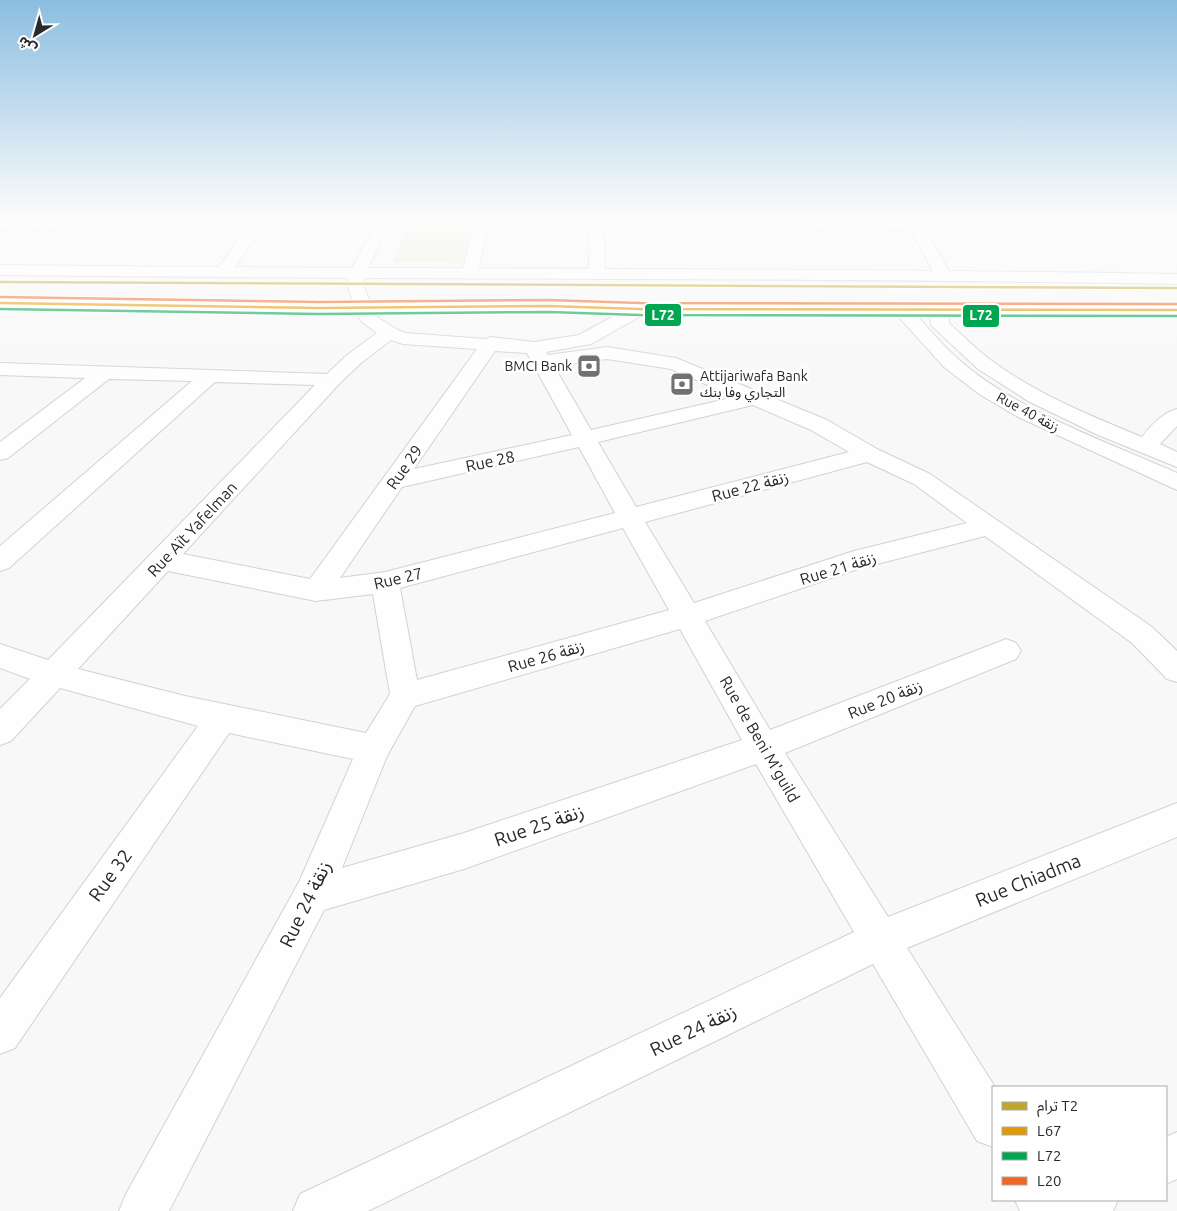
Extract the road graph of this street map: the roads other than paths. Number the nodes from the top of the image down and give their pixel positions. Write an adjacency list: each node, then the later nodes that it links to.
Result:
1 (357, 274): 7 (street)
2 (550, 275): 4 (street)
3 (943, 275): 4 (street); 5 (street)
4 (597, 276)
5 (1177, 278)
6 (0, 303): 7 (street)
7 (363, 307): 8 (street); 12 (street)
8 (640, 309): 10 (street); 14 (street)
9 (939, 309): 10 (street); 11 (street); 22 (street, Rue 40 زنقة)
10 (902, 310): 27 (street, Rue 40 زنقة)
11 (1177, 310)
12 (389, 333): 13 (street); 18 (street, Rue Aït Yafelman)
13 (491, 343): 14 (street); 26 (street, Rue 29)
14 (538, 355): 19 (street); 21 (street, Rue de Beni M'guild)
15 (0, 370): 16 (street)
16 (102, 374): 17 (street); 23 (street)
17 (209, 376): 18 (street); 31 (street)
18 (332, 380): 30 (street, Rue Aït Yafelman)
19 (755, 398): 21 (street, Rue 28); 24 (street)
20 (1177, 415): 22 (street)
21 (586, 439): 26 (street, Rue 28); 28 (street, Rue de Beni M'guild)
22 (1147, 447): 25 (street, Rue 40 زنقة)
23 (0, 453)
24 (869, 454): 28 (street, Rue 22 زنقة); 29 (street)
25 (1177, 460)
26 (394, 481): 33 (street, Rue 29)
27 (1177, 482)
28 (630, 518): 32 (street, Rue 27); 34 (street, Rue de Beni M'guild)
29 (989, 526): 34 (street, Rue 21 زنقة); 37 (street)
30 (163, 560): 33 (street, Rue 27); 38 (street, Rue Aït Yafelman)
31 (0, 561)
32 (385, 582): 33 (street, Rue 27); 39 (street)
33 (316, 591)
34 (688, 616): 39 (street, Rue 26 زنقة); 42 (street, Rue de Beni M'guild)
35 (1006, 651): 42 (street, Rue 20 زنقة)
36 (0, 656): 38 (street)
37 (1177, 670)
38 (53, 675): 40 (street); 41 (street, Rue Aït Yafelman)
39 (405, 696): 43 (street, Rue 24 زنقة)
40 (221, 719): 43 (street); 47 (street, Rue 32)
41 (0, 731)
42 (764, 747): 45 (street, Rue 25 زنقة); 46 (street, Rue de Beni M'guild)
43 (374, 749): 45 (street, Rue 24 زنقة)
44 (1177, 820): 46 (street, Rue Chiadma)
45 (312, 895): 50 (street, Rue 24 زنقة)
46 (880, 940): 48 (street, Rue de Beni M'guild); 51 (street, Rue 24 زنقة)
47 (0, 1033)
48 (992, 1123)
49 (1092, 1201): 52 (street)
50 (143, 1211)
51 (318, 1211)
52 (1073, 1211)

